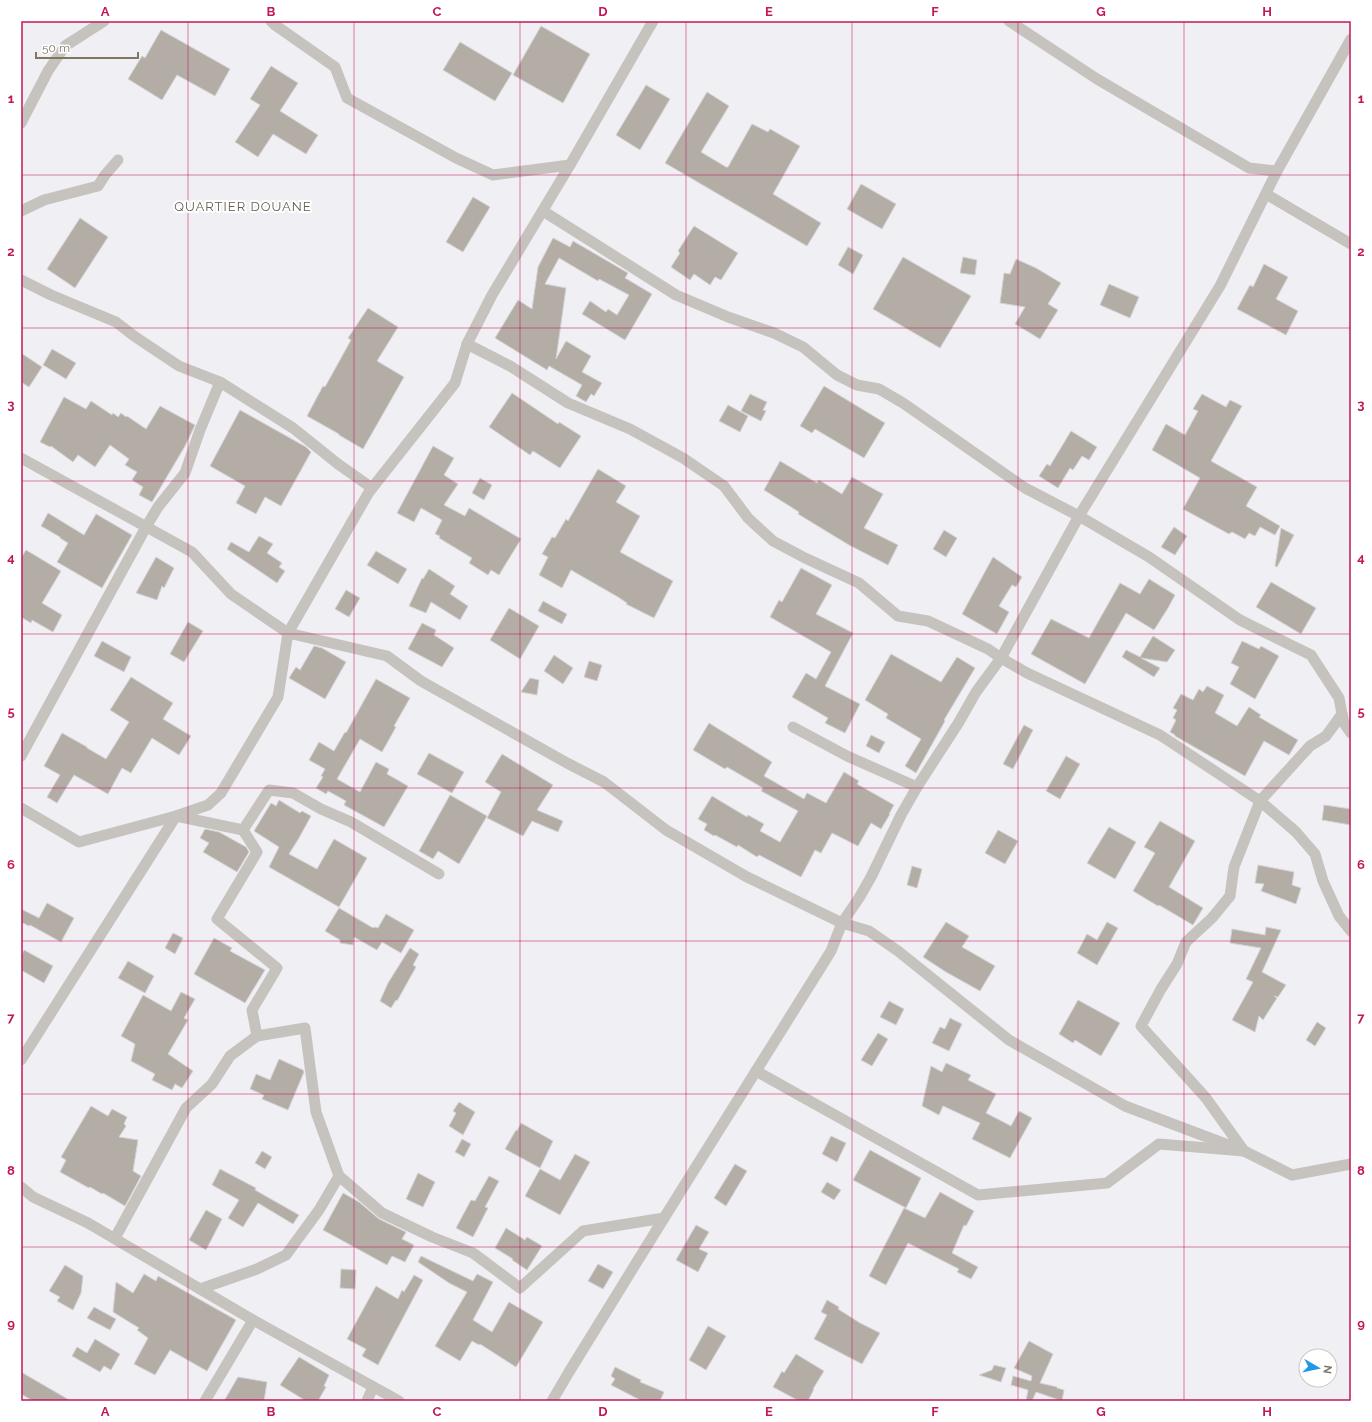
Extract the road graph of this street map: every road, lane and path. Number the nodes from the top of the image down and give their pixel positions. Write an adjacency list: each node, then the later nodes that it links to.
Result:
1 (104, 21): 6 (street)
2 (271, 21): 8 (street)
3 (653, 21): 8 (street)
4 (1009, 21): 9 (street)
5 (1351, 39): 9 (street)
6 (21, 123)
7 (118, 160): 11 (street)
8 (570, 165): 12 (street)
9 (1277, 171): 10 (street)
10 (1266, 194): 13 (street); 19 (street)
11 (21, 211)
12 (543, 211): 15 (street); 19 (street)
13 (1351, 244)
14 (21, 280): 16 (street)
15 (467, 344): 18 (street); 22 (street)
16 (220, 382): 18 (street); 20 (street)
17 (21, 458): 20 (street)
18 (372, 488): 21 (street)
19 (1079, 516): 22 (street); 23 (street)
20 (146, 527): 21 (street); 26 (street)
21 (288, 632): 30 (street); 33 (street)
22 (1001, 658): 27 (street); 28 (street)
23 (1342, 714): 25 (street); 28 (street)
24 (793, 727): 27 (street)
25 (1351, 733)
26 (21, 756)
27 (917, 787): 33 (street)
28 (1260, 801): 34 (street); 38 (street)
29 (21, 808): 30 (street)
30 (176, 816): 31 (street); 36 (street)
31 (243, 830): 32 (street); 35 (street)
32 (439, 874)
33 (842, 923): 37 (street); 38 (street)
34 (1351, 931)
35 (257, 1036): 40 (street); 43 (street)
36 (21, 1060)
37 (756, 1071): 38 (street); 42 (street)
38 (1244, 1151): 39 (street)
39 (1351, 1164)
40 (339, 1176): 42 (street); 44 (street)
41 (21, 1187): 43 (street)
42 (664, 1218): 50 (street)
43 (115, 1238): 44 (street)
44 (200, 1289): 45 (street)
45 (253, 1320): 46 (street); 47 (street)
46 (373, 1387): 48 (street); 49 (street)
47 (205, 1401)
48 (367, 1401)
49 (399, 1401)
50 (552, 1401)

